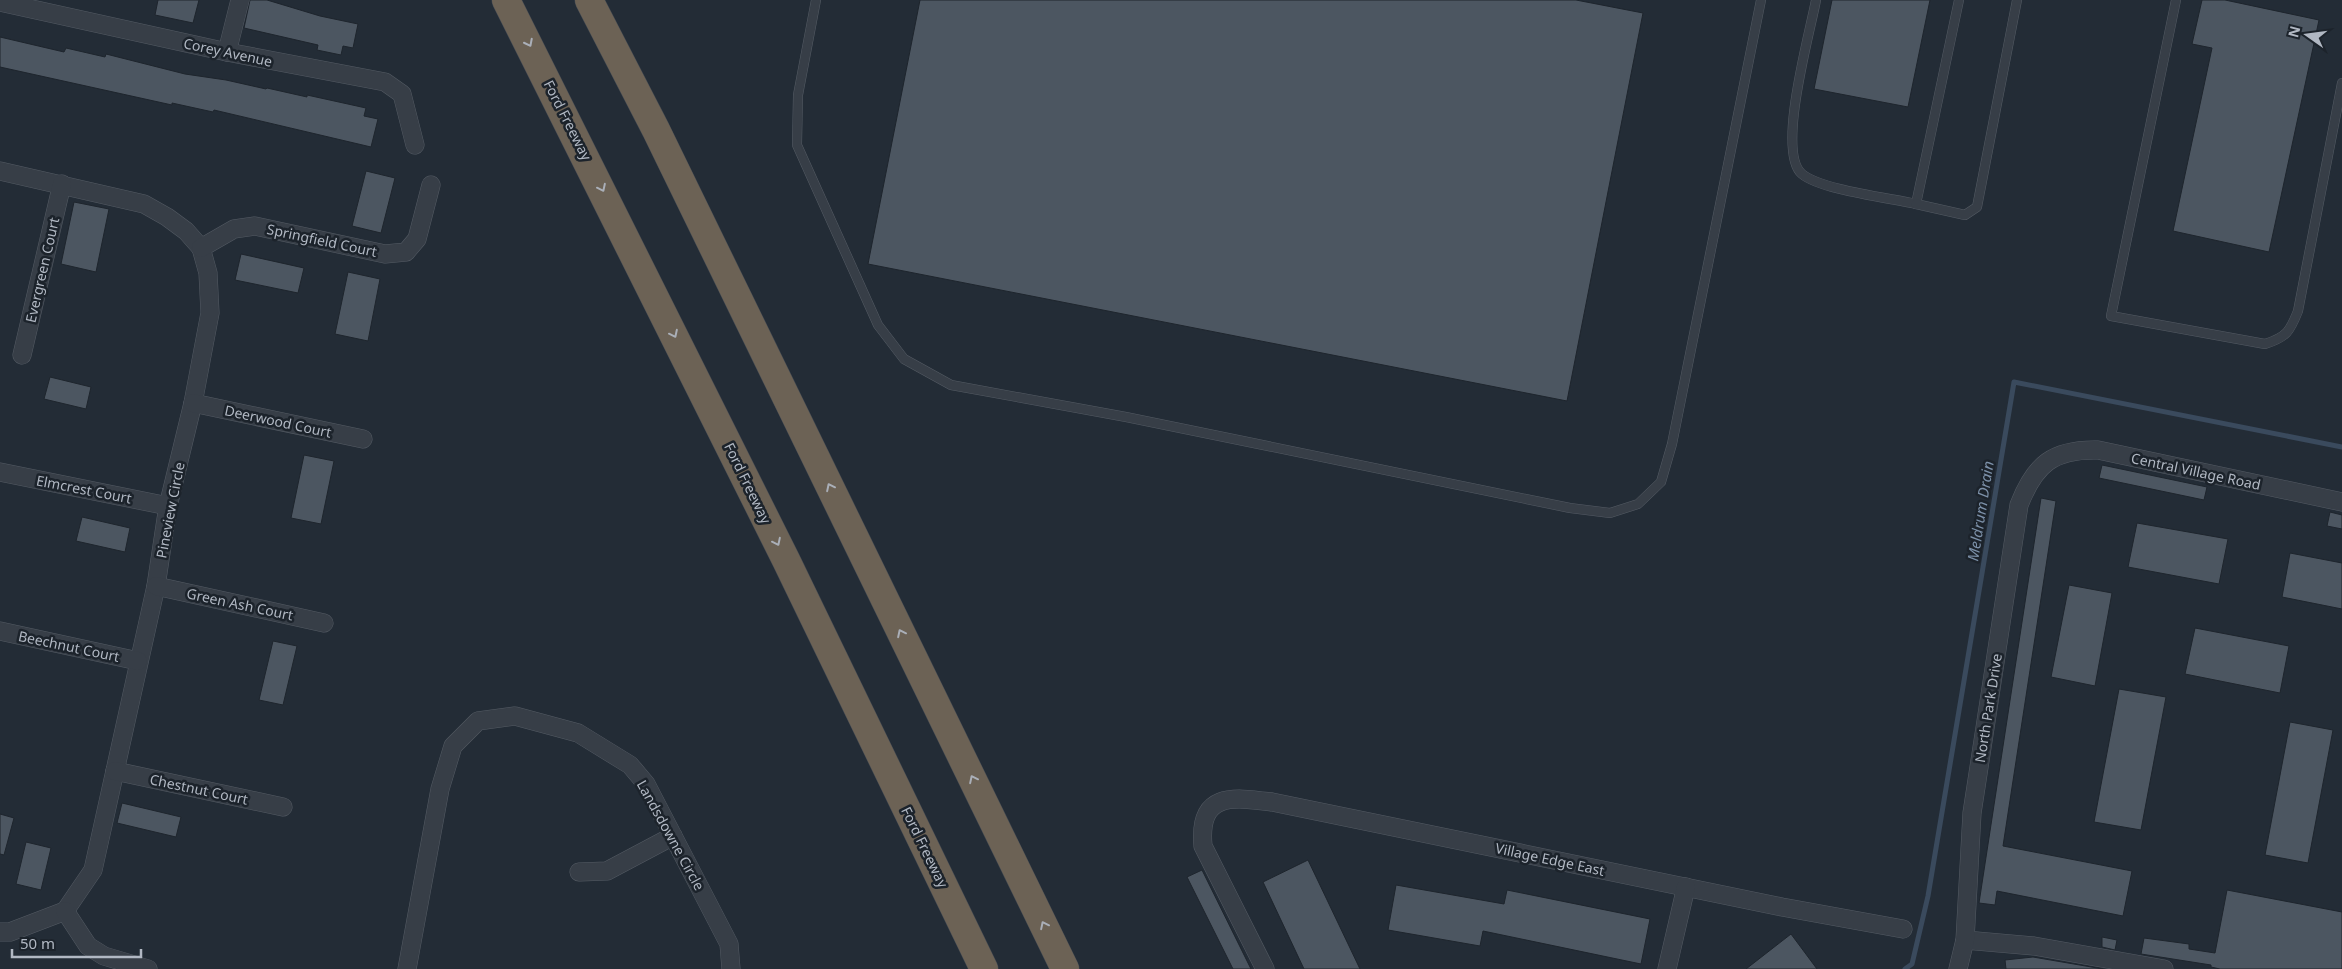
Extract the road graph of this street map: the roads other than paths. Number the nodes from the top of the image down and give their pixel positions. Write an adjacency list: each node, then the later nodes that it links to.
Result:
1 (240, 0): 11 (street)
2 (506, 0): 42 (highway, Ford Freeway, one-way to 42)
3 (589, 0): 43 (highway, one-way to 3)
4 (816, 0): 5 (lane)
5 (1761, 0)
6 (1816, 0): 17 (lane)
7 (1959, 0): 17 (lane)
8 (2017, 0): 17 (lane)
9 (2176, 0): 12 (lane)
10 (0, 2): 11 (street, Corey Avenue)
11 (227, 52): 13 (street, Corey Avenue)
12 (2342, 83)
13 (415, 145)
14 (0, 171): 15 (street, Pineview Circle)
15 (62, 184): 18 (street, Pineview Circle); 19 (street, Evergreen Court)
16 (431, 185): 18 (street, Springfield Court)
17 (1916, 204)
18 (201, 248): 20 (street, Pineview Circle)
19 (22, 355)
20 (193, 403): 21 (street, Deerwood Court); 25 (street, Pineview Circle)
21 (362, 439)
22 (2052, 460): 24 (street, Central Village Road); 38 (street, North Park Drive)
23 (0, 472): 25 (street, Elmcrest Court)
24 (2342, 502)
25 (168, 506): 26 (street, Pineview Circle)
26 (156, 586): 27 (street, Green Ash Court); 29 (street, Pineview Circle)
27 (324, 623)
28 (0, 631): 29 (street, Beechnut Court)
29 (138, 661): 30 (street, Pineview Circle)
30 (115, 770): 31 (street, Chestnut Court); 35 (street, Pineview Circle)
31 (284, 807)
32 (673, 836): 33 (street); 40 (street, Landsdowne Circle); 41 (street, Landsdowne Circle)
33 (578, 872)
34 (1686, 887): 36 (street, Village Edge East); 44 (street, Village Edge East); 45 (street)
35 (65, 911): 37 (street); 39 (street)
36 (1903, 929)
37 (0, 932)
38 (1965, 940): 46 (street, North Park Drive); 47 (street)
39 (148, 969)
40 (407, 969)
41 (731, 969)
42 (984, 969)
43 (1065, 969)
44 (1264, 969)
45 (1667, 969)
46 (1958, 969)
47 (2164, 969)

